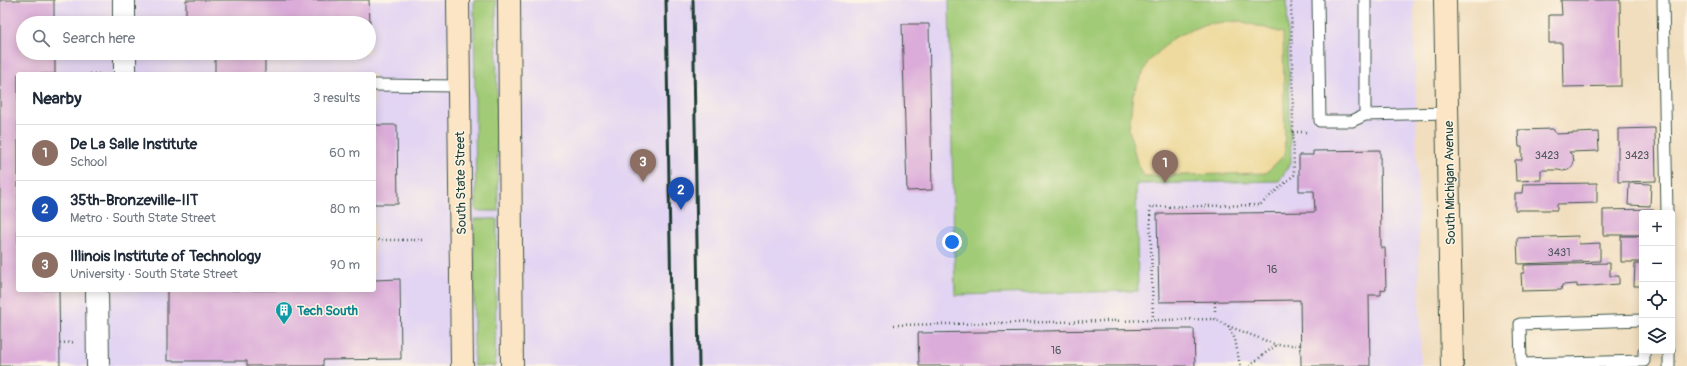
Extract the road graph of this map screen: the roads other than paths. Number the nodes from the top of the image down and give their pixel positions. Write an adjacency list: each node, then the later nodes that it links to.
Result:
1 (124, 0): 8 (street)
2 (458, 0): 12 (main road, South State Street)
3 (509, 0): 22 (main road)
4 (1318, 0): 14 (lane)
5 (1365, 0): 14 (lane)
6 (1445, 0): 13 (main road, South Michigan Avenue)
7 (1663, 0): 15 (lane)
8 (124, 16)
9 (125, 60): 10 (street)
10 (125, 72)
11 (376, 86): 12 (lane)
12 (459, 86): 21 (main road, South State Street)
13 (1447, 113): 14 (lane); 23 (main road, South Michigan Avenue)
14 (1365, 115)
15 (1666, 210)
16 (97, 292): 20 (street)
17 (1639, 320): 18 (lane)
18 (1644, 354)
19 (1669, 354): 24 (lane)
20 (98, 366)
21 (462, 366)
22 (512, 366)
23 (1452, 366)
24 (1669, 366)

